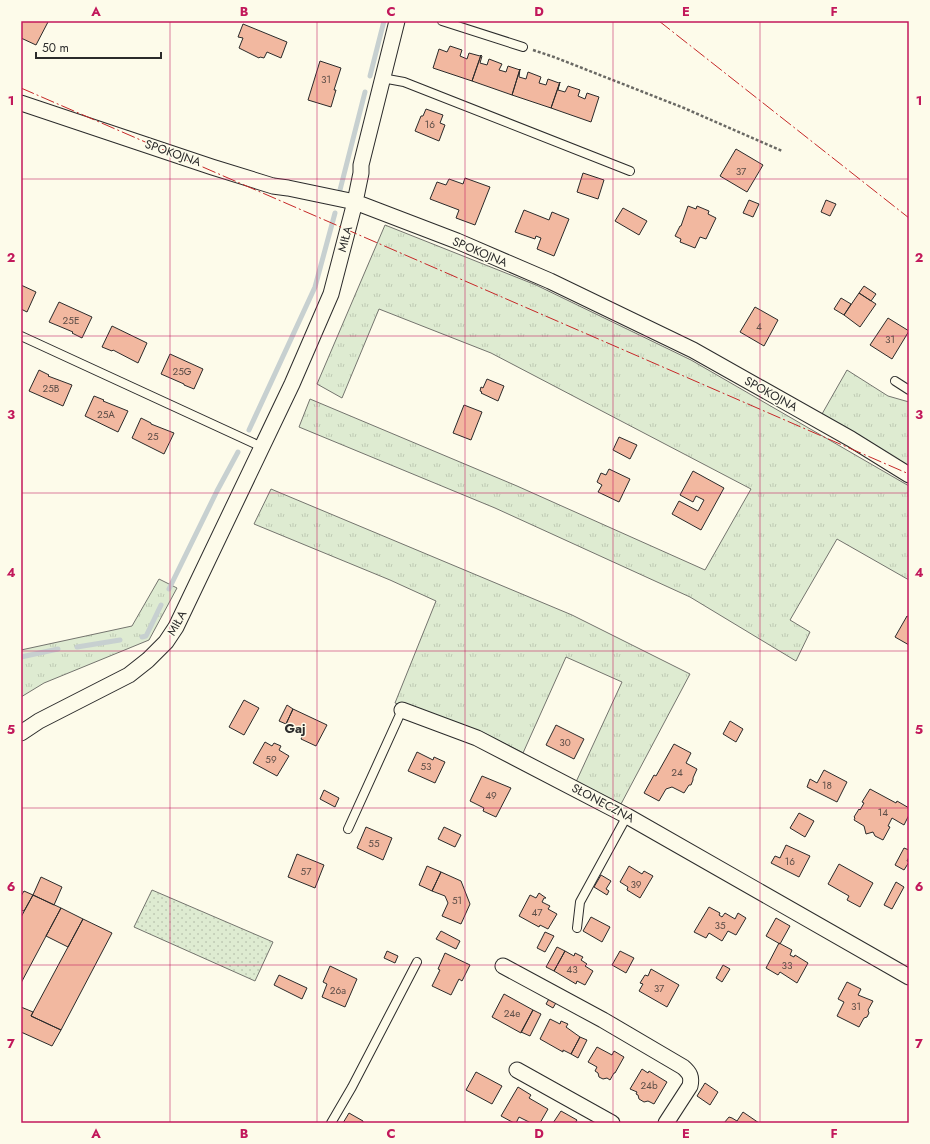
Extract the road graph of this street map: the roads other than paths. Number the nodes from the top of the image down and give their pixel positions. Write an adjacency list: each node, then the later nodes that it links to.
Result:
1 (397, 21): 4 (street, MIŁA)
2 (442, 21): 3 (lane)
3 (523, 47)
4 (382, 78): 6 (lane); 7 (street, MIŁA)
5 (21, 103): 7 (street, SPOKOJNA)
6 (630, 171)
7 (355, 202): 11 (street, MIŁA); 12 (street, SPOKOJNA)
8 (21, 336): 11 (lane)
9 (895, 381): 10 (lane)
10 (909, 390)
11 (262, 448): 14 (street, MIŁA)
12 (909, 475)
13 (402, 710): 15 (street, SŁONECZNA); 16 (lane, SŁONECZNA)
14 (21, 733)
15 (627, 816): 17 (lane); 20 (street, SŁONECZNA)
16 (348, 829)
17 (577, 928)
18 (417, 962): 22 (lane)
19 (503, 966): 24 (street)
20 (909, 977)
21 (517, 1070): 23 (street)
22 (331, 1123)
23 (612, 1123)
24 (666, 1123)

